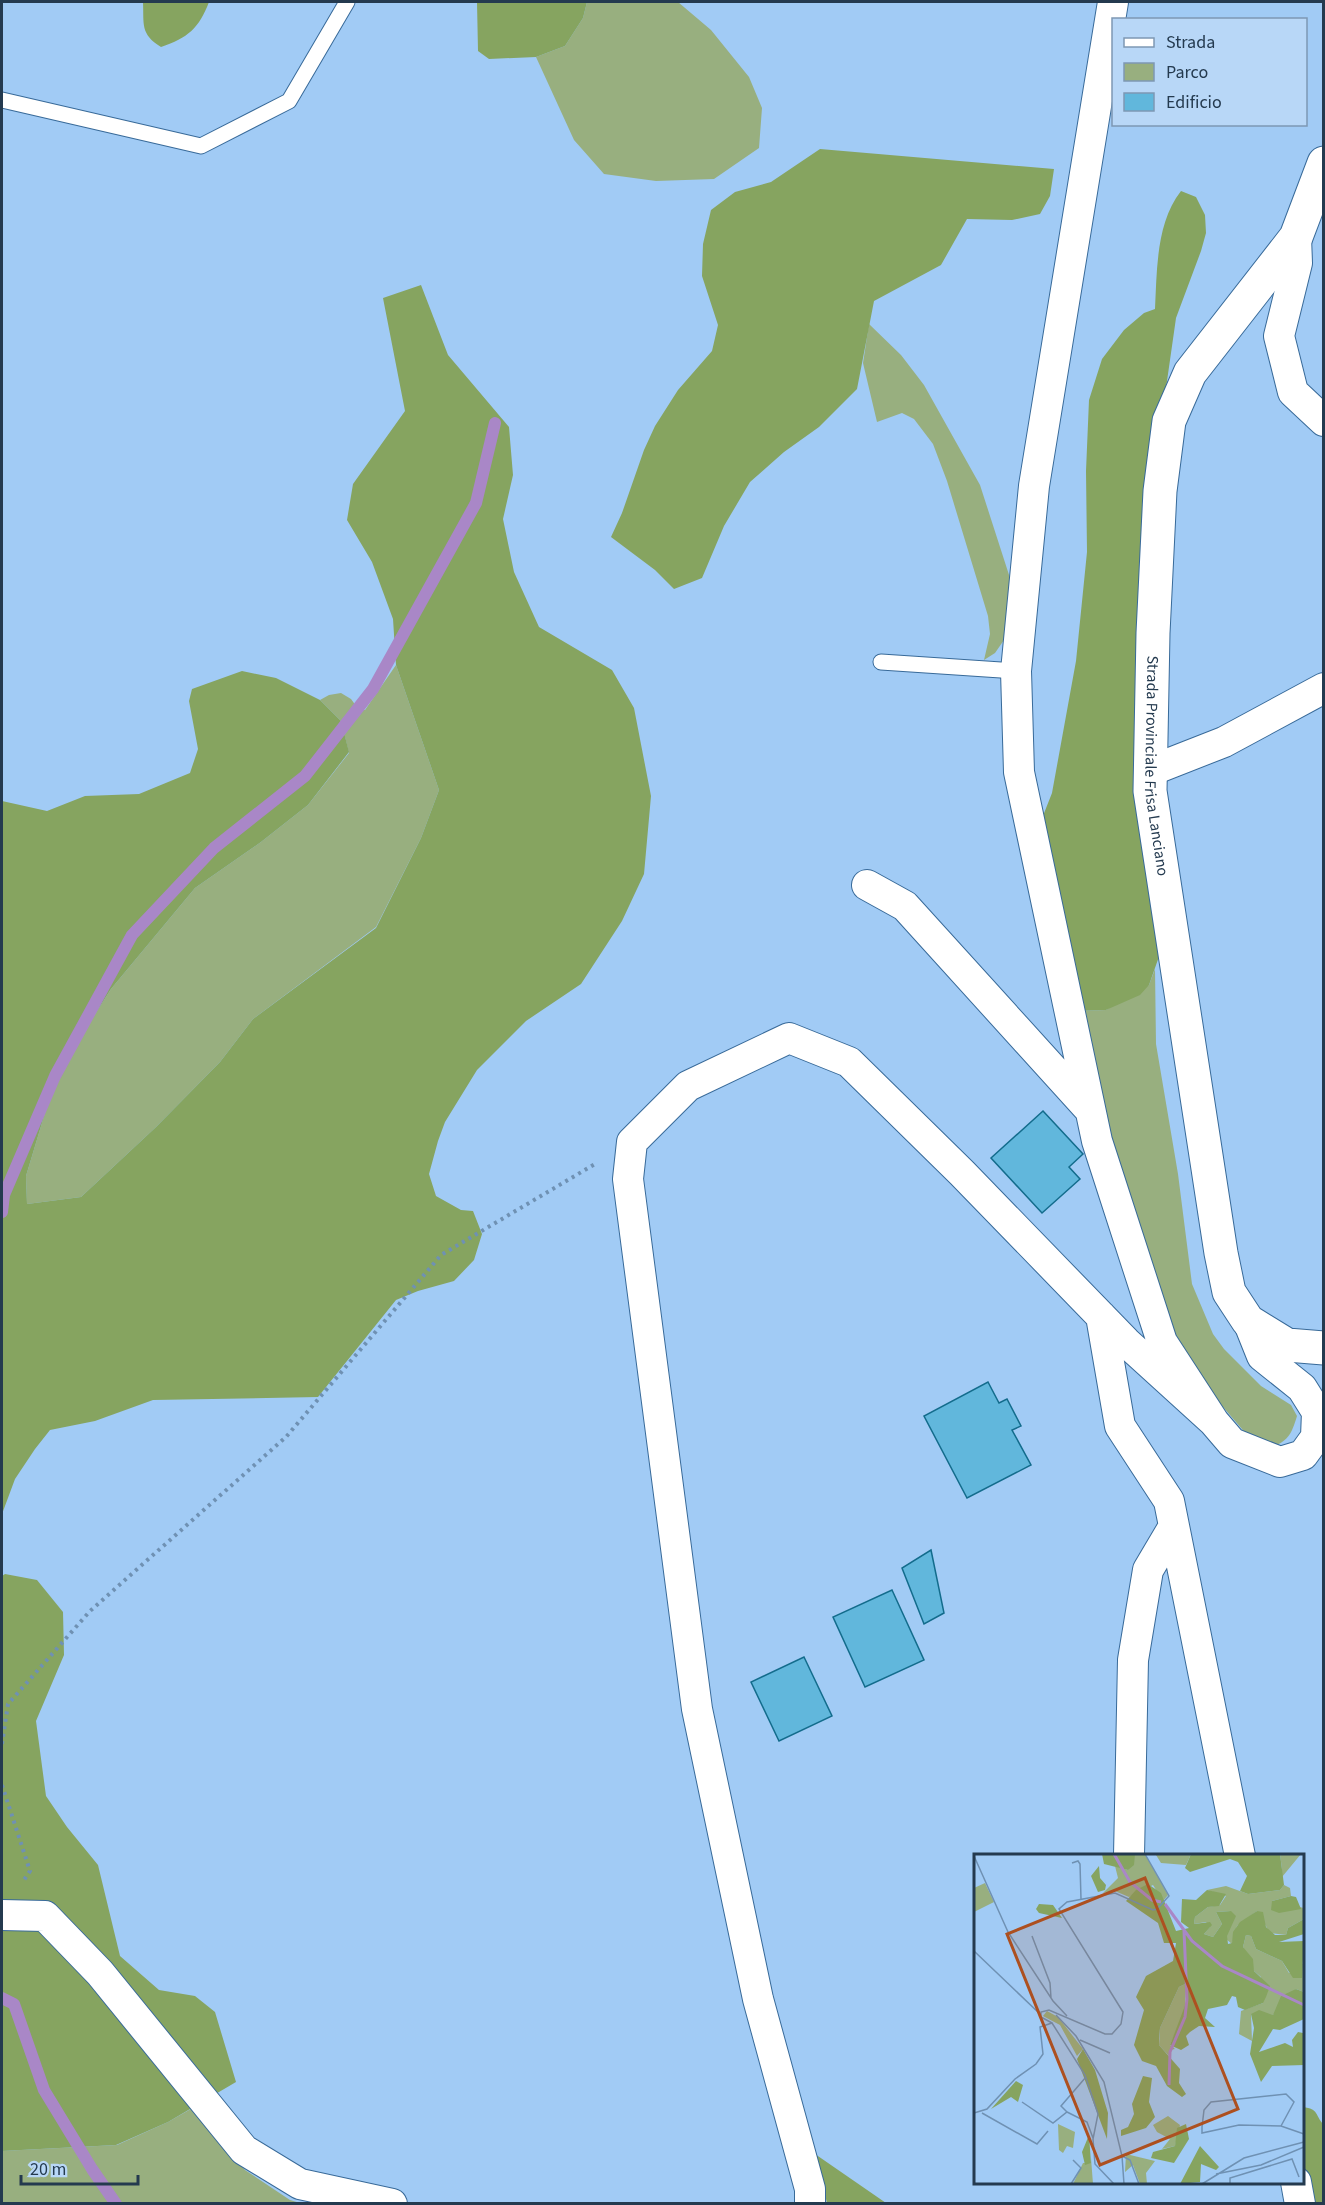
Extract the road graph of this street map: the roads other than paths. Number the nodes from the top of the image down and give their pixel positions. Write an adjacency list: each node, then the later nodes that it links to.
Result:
1 (346, 2): 3 (lane)
2 (1113, 2): 8 (street)
3 (2, 100)
4 (1323, 163): 5 (street, Strada Provinciale Frisa Lanciano)
5 (1296, 237): 6 (street); 10 (street, Strada Provinciale Frisa Lanciano)
6 (1323, 421)
7 (881, 662): 8 (lane)
8 (1016, 671): 12 (street)
9 (1323, 688): 10 (street)
10 (1150, 771): 14 (street, Strada Provinciale Frisa Lanciano)
11 (867, 885): 12 (street)
12 (1091, 1111): 16 (street)
13 (1101, 1316): 16 (street); 18 (street); 24 (street)
14 (1248, 1321): 15 (street, Strada Provinciale Frisa Lanciano); 17 (street)
15 (1323, 1348)
16 (1214, 1422): 17 (street)
17 (1320, 1440)
18 (1174, 1526): 19 (street); 20 (street)
19 (1129, 1854)
20 (1240, 1854)
21 (2, 1915): 23 (street)
22 (1296, 2184): 25 (street)
23 (392, 2204)
24 (810, 2204)
25 (1300, 2204)

